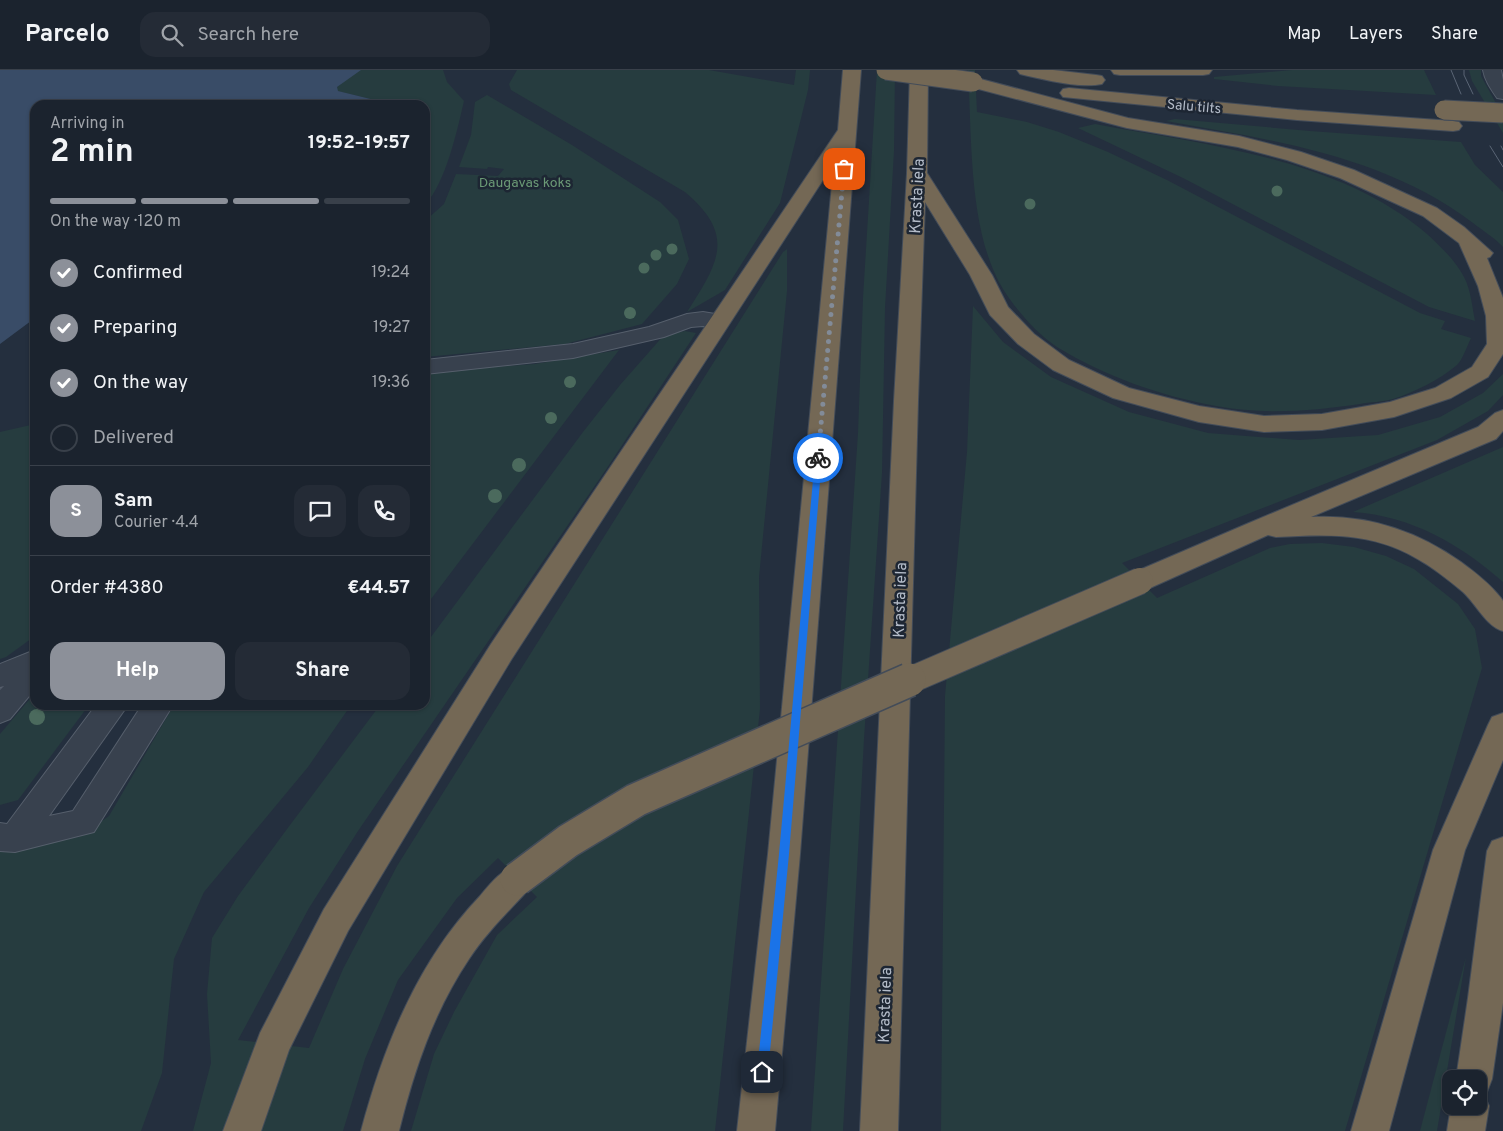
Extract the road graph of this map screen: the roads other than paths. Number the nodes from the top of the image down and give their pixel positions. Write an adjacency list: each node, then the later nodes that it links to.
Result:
1 (852, 70): 12 (highway)
2 (886, 70): 8 (highway, Salu tilts, bridge)
3 (918, 70): 13 (highway, Krasta iela)
4 (1026, 70): 10 (highway, Salu tilts, bridge)
5 (1120, 70): 6 (highway)
6 (1203, 70)
7 (1492, 70): 9 (street)
8 (973, 82): 11 (highway, Salu tilts); 14 (highway)
9 (1503, 94)
10 (1503, 113)
11 (1503, 129)
12 (847, 130): 16 (highway); 34 (highway)
13 (917, 172): 14 (highway); 35 (highway, Krasta iela)
14 (1469, 242): 15 (highway)
15 (1503, 270)
16 (719, 321): 17 (street); 32 (highway)
17 (430, 366)
18 (1503, 418): 19 (highway)
19 (1258, 529): 20 (highway); 33 (highway, bridge)
20 (1503, 621)
21 (30, 664): 23 (street)
22 (30, 675): 26 (street)
23 (0, 676)
24 (110, 710): 28 (street)
25 (155, 710): 28 (street)
26 (0, 711)
27 (1503, 726): 36 (highway)
28 (8, 837)
29 (1503, 851): 30 (highway)
30 (1475, 1070)
31 (1469, 1115): 37 (highway)
32 (242, 1131)
33 (380, 1131)
34 (756, 1131)
35 (879, 1131)
36 (1370, 1131)
37 (1466, 1131)

